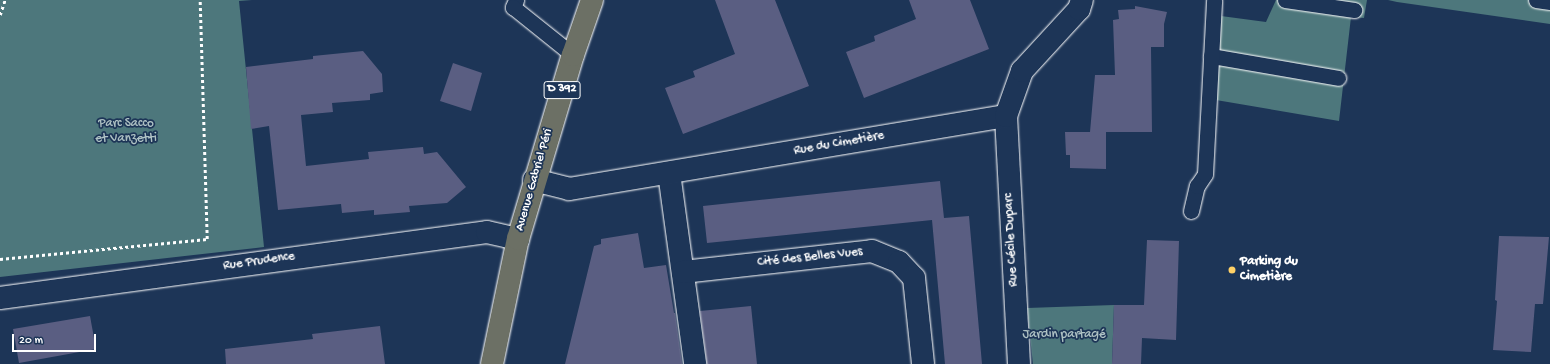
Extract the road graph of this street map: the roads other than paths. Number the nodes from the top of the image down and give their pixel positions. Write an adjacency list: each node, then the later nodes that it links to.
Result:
1 (516, 0): 9 (lane)
2 (592, 0): 9 (main road, Avenue Gabriel Péri / D 392)
3 (1082, 0): 12 (street)
4 (1214, 0): 10 (lane)
5 (1285, 0): 8 (lane)
6 (1536, 0): 7 (lane)
7 (1550, 2)
8 (1354, 10)
9 (573, 55): 14 (main road, Avenue Gabriel Péri / D 392)
10 (1211, 56): 11 (lane); 15 (lane)
11 (1338, 78)
12 (1006, 116): 13 (street, Rue du Cimetière); 22 (street, Rue Cécile Duparc)
13 (669, 173): 14 (street, Rue du Cimetière); 17 (street)
14 (534, 180): 16 (main road, Avenue Gabriel Péri / D 392)
15 (1191, 211)
16 (518, 239): 18 (street, Rue Prudence); 19 (main road, Avenue Gabriel Péri / D 392)
17 (683, 272): 20 (street); 21 (street, Cité des Belles Vues)
18 (0, 298)
19 (492, 364)
20 (696, 364)
21 (923, 364)
22 (1019, 364)

